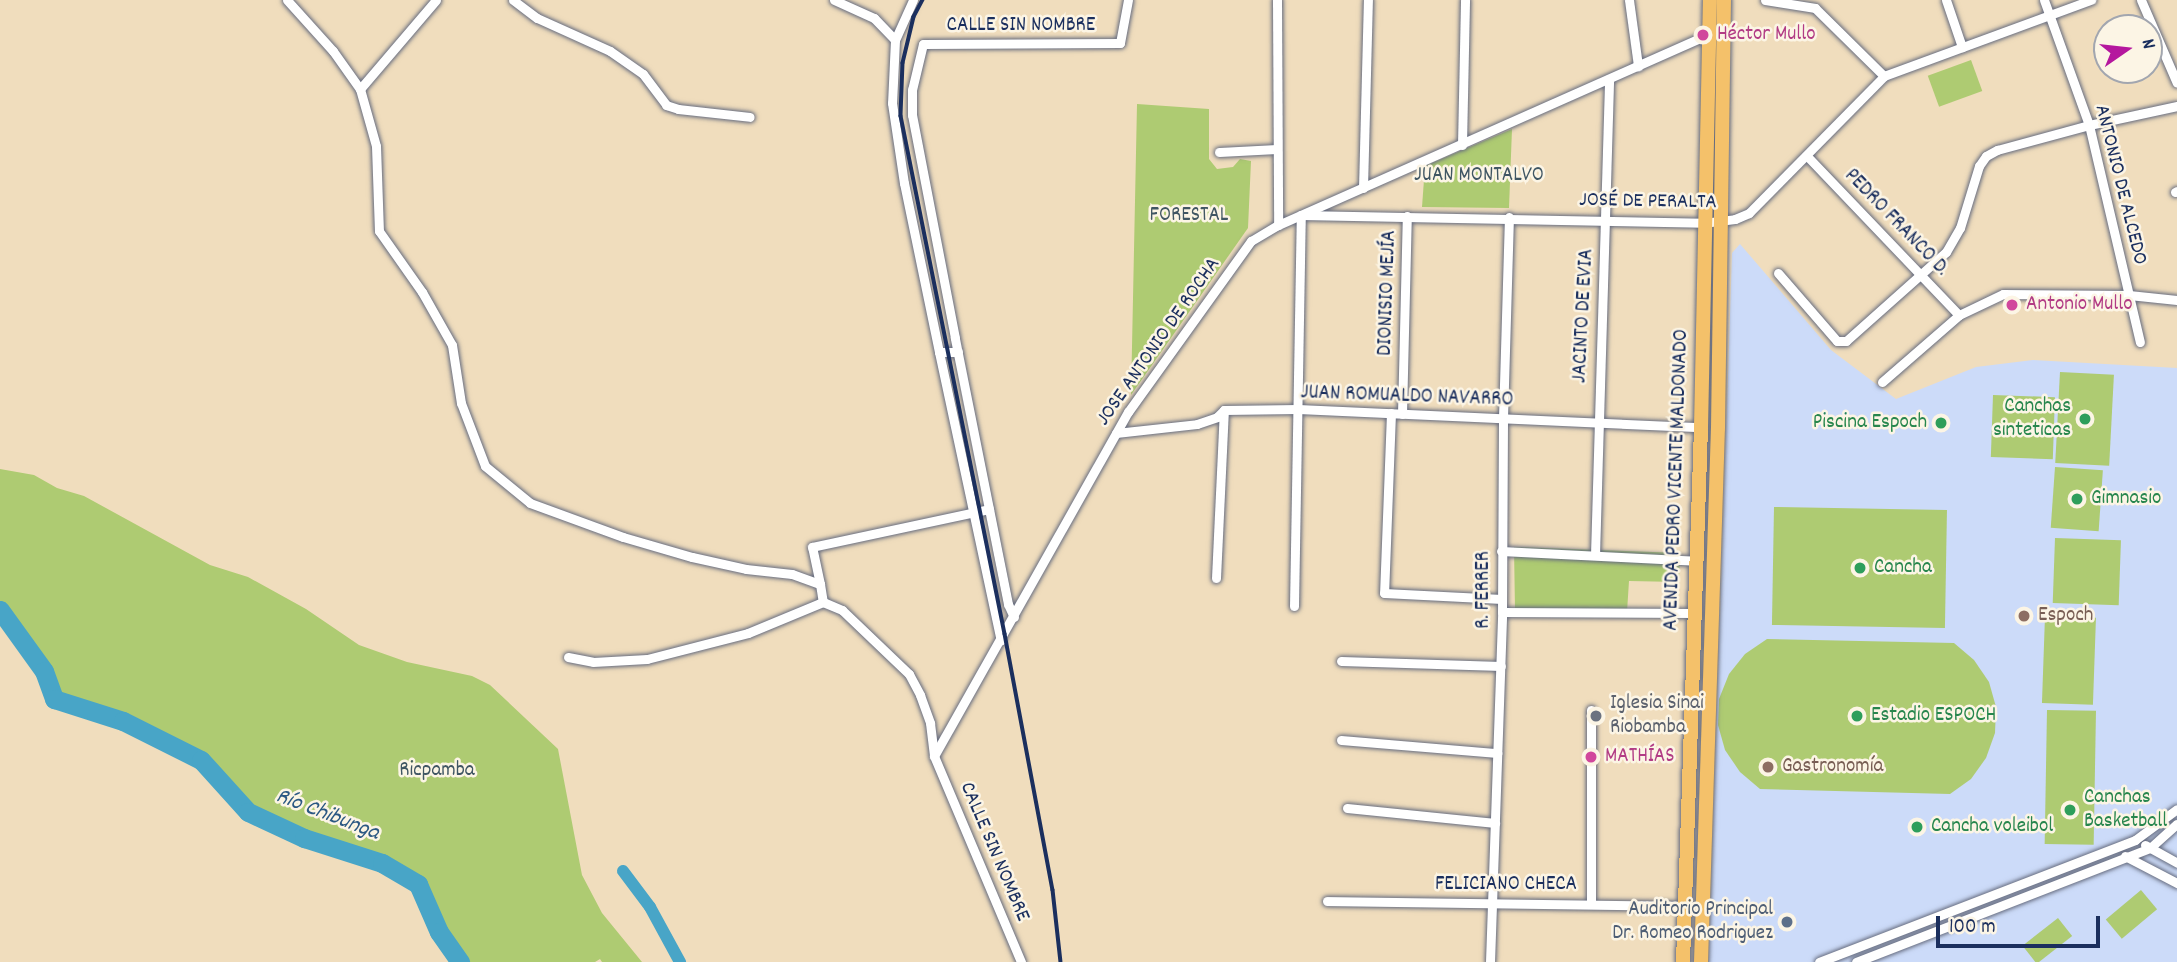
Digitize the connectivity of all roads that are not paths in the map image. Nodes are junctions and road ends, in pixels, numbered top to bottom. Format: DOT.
graph roads {
  1 [pos="287,0"];
  2 [pos="436,0"];
  3 [pos="513,0"];
  4 [pos="834,0"];
  5 [pos="913,0"];
  6 [pos="1128,0"];
  7 [pos="1277,0"];
  8 [pos="1368,0"];
  9 [pos="1465,0"];
  10 [pos="1629,0"];
  11 [pos="1710,0"];
  12 [pos="1724,0"];
  13 [pos="1765,0"];
  14 [pos="1946,0"];
  15 [pos="2043,0"];
  16 [pos="2091,0"];
  17 [pos="2141,0"];
  18 [pos="2049,15"];
  19 [pos="1709,34"];
  20 [pos="895,40"];
  21 [pos="1962,47"];
  22 [pos="1638,66"];
  23 [pos="1884,76"];
  24 [pos="1609,79"];
  25 [pos="2177,83"];
  26 [pos="360,89"];
  27 [pos="2177,106"];
  28 [pos="750,117"];
  29 [pos="2090,125"];
  30 [pos="1462,145"];
  31 [pos="1278,149"];
  32 [pos="1219,152"];
  33 [pos="1807,156"];
  34 [pos="1363,188"];
  35 [pos="1301,215"];
  36 [pos="1408,216"];
  37 [pos="1509,217"];
  38 [pos="1607,220"];
  39 [pos="1720,222"];
  40 [pos="1703,223"];
  41 [pos="1278,225"];
  42 [pos="1778,273"];
  43 [pos="1919,273"];
  44 [pos="2129,295"];
  45 [pos="2177,300"];
  46 [pos="1959,315"];
  47 [pos="2140,342"];
  48 [pos="939,352"];
  49 [pos="958,352"];
  50 [pos="1882,382"];
  51 [pos="1298,409"];
  52 [pos="1224,410"];
  53 [pos="1391,413"];
  54 [pos="1402,414"];
  55 [pos="1503,418"];
  56 [pos="1597,423"];
  57 [pos="1701,427"];
  58 [pos="1116,433"];
  59 [pos="989,509"];
  60 [pos="971,513"];
  61 [pos="1501,551"];
  62 [pos="1595,555"];
  63 [pos="1696,561"];
  64 [pos="1216,578"];
  65 [pos="820,584"];
  66 [pos="1502,598"];
  67 [pos="823,602"];
  68 [pos="1294,606"];
  69 [pos="1502,612"];
  70 [pos="1695,613"];
  71 [pos="1014,617"];
  72 [pos="1001,640"];
  73 [pos="568,657"];
  74 [pos="1341,661"];
  75 [pos="1501,666"];
  76 [pos="1591,710"];
  77 [pos="1341,740"];
  78 [pos="1497,753"];
  79 [pos="934,757"];
  80 [pos="1348,808"];
  81 [pos="2177,809"];
  82 [pos="1495,823"];
  83 [pos="2177,824"];
  84 [pos="2135,840"];
  85 [pos="2149,848"];
  86 [pos="2111,850"];
  87 [pos="2126,857"];
  88 [pos="2177,863"];
  89 [pos="2177,883"];
  90 [pos="1327,901"];
  91 [pos="1492,903"];
  92 [pos="1591,903"];
  93 [pos="1685,906"];
  94 [pos="1021,962"];
  95 [pos="1490,962"];
  96 [pos="1684,962"];
  97 [pos="1701,962"];
  98 [pos="1819,962"];
  99 [pos="1856,962"];
  1 -- 26 [label="street"];
  2 -- 26 [label="street"];
  3 -- 28 [label="street"];
  4 -- 20 [label="street"];
  5 -- 20 [label="street"];
  6 -- 49 [label="street, CALLE SIN NOMBRE"];
  7 -- 31 [label="street"];
  8 -- 34 [label="street"];
  9 -- 30 [label="street"];
  10 -- 22 [label="street"];
  11 -- 19 [label="main road, AVENIDA PEDRO VICENTE MALDONADO"];
  12 -- 39 [label="main road, AVENIDA PEDRO VICENTE MALDONADO"];
  13 -- 23 [label="street"];
  14 -- 21 [label="street"];
  15 -- 18 [label="street, ANTONIO DE ALCEDO"];
  16 -- 18 [label="street, JOSÉ DE PERALTA"];
  17 -- 25 [label="street"];
  18 -- 21 [label="street, JOSÉ DE PERALTA"];
  18 -- 29 [label="street, ANTONIO DE ALCEDO"];
  19 -- 22 [label="street, JOSE ANTONIO DE ROCHA"];
  19 -- 40 [label="main road, AVENIDA PEDRO VICENTE MALDONADO"];
  20 -- 48 [label="street"];
  21 -- 23 [label="street, JOSÉ DE PERALTA"];
  22 -- 24 [label="street, JOSE ANTONIO DE ROCHA"];
  23 -- 33 [label="street, JOSÉ DE PERALTA"];
  24 -- 30 [label="street, JOSE ANTONIO DE ROCHA"];
  24 -- 38 [label="street, JACINTO DE EVIA"];
  26 -- 65 [label="street"];
  27 -- 29 [label="street"];
  29 -- 43 [label="street"];
  29 -- 44 [label="street, ANTONIO DE ALCEDO"];
  30 -- 34 [label="street, JOSE ANTONIO DE ROCHA"];
  31 -- 32 [label="street"];
  31 -- 41 [label="street"];
  33 -- 39 [label="street, JOSÉ DE PERALTA"];
  33 -- 43 [label="street, PEDRO FRANCO D."];
  34 -- 35 [label="street, JOSE ANTONIO DE ROCHA"];
  35 -- 36 [label="street, JOSÉ DE PERALTA"];
  35 -- 41 [label="street, JOSE ANTONIO DE ROCHA"];
  35 -- 51 [label="street"];
  36 -- 37 [label="street, JOSÉ DE PERALTA"];
  36 -- 54 [label="street, DIONISIO MEJÍA"];
  37 -- 38 [label="street, JOSÉ DE PERALTA"];
  37 -- 55 [label="street, R. FERRER"];
  38 -- 40 [label="street, JOSÉ DE PERALTA"];
  38 -- 56 [label="street, JACINTO DE EVIA"];
  39 -- 40 [label="street, JOSÉ DE PERALTA"];
  39 -- 97 [label="main road, AVENIDA PEDRO VICENTE MALDONADO"];
  40 -- 57 [label="main road, AVENIDA PEDRO VICENTE MALDONADO"];
  41 -- 58 [label="street, JOSE ANTONIO DE ROCHA"];
  42 -- 43 [label="street"];
  43 -- 46 [label="street, PEDRO FRANCO D."];
  44 -- 45 [label="street"];
  44 -- 46 [label="street"];
  44 -- 47 [label="street, ANTONIO DE ALCEDO"];
  46 -- 50 [label="street"];
  48 -- 49 [label="street"];
  48 -- 60 [label="street"];
  49 -- 59 [label="street"];
  51 -- 52 [label="street, JUAN ROMUALDO NAVARRO"];
  51 -- 53 [label="street, JUAN ROMUALDO NAVARRO"];
  51 -- 68 [label="street"];
  52 -- 58 [label="street, JUAN ROMUALDO NAVARRO"];
  52 -- 64 [label="street"];
  53 -- 54 [label="street, JUAN ROMUALDO NAVARRO"];
  53 -- 66 [label="street"];
  54 -- 55 [label="street, JUAN ROMUALDO NAVARRO"];
  55 -- 56 [label="street, JUAN ROMUALDO NAVARRO"];
  55 -- 61 [label="street, R. FERRER"];
  56 -- 57 [label="street, JUAN ROMUALDO NAVARRO"];
  56 -- 62 [label="street, JACINTO DE EVIA"];
  57 -- 63 [label="main road, AVENIDA PEDRO VICENTE MALDONADO"];
  58 -- 71 [label="street, JOSE ANTONIO DE ROCHA"];
  59 -- 60 [label="street"];
  59 -- 71 [label="street"];
  60 -- 65 [label="street"];
  60 -- 72 [label="street"];
  61 -- 62 [label="street"];
  61 -- 66 [label="street, R. FERRER"];
  62 -- 63 [label="street"];
  63 -- 70 [label="main road, AVENIDA PEDRO VICENTE MALDONADO"];
  65 -- 67 [label="street"];
  66 -- 69 [label="street, R. FERRER"];
  67 -- 73 [label="street"];
  67 -- 79 [label="street, CALLE SIN NOMBRE"];
  69 -- 70 [label="street"];
  69 -- 75 [label="street, R. FERRER"];
  70 -- 93 [label="main road, AVENIDA PEDRO VICENTE MALDONADO"];
  71 -- 72 [label="street, JOSE ANTONIO DE ROCHA"];
  72 -- 79 [label="street, JOSE ANTONIO DE ROCHA"];
  74 -- 75 [label="street"];
  75 -- 78 [label="street, R. FERRER"];
  76 -- 92 [label="street"];
  77 -- 78 [label="street"];
  78 -- 82 [label="street, R. FERRER"];
  79 -- 94 [label="street, CALLE SIN NOMBRE"];
  80 -- 82 [label="street"];
  81 -- 84 [label="street"];
  82 -- 91 [label="street, R. FERRER"];
  83 -- 85 [label="street"];
  84 -- 85 [label="street"];
  84 -- 86 [label="street"];
  85 -- 87 [label="street"];
  85 -- 88 [label="street"];
  86 -- 87 [label="street"];
  86 -- 98 [label="street"];
  87 -- 89 [label="street"];
  87 -- 99 [label="street"];
  90 -- 91 [label="street, FELICIANO CHECA"];
  91 -- 92 [label="street, FELICIANO CHECA"];
  91 -- 95 [label="street, R. FERRER"];
  92 -- 93 [label="street, FELICIANO CHECA"];
  93 -- 96 [label="main road, AVENIDA PEDRO VICENTE MALDONADO"];
}
